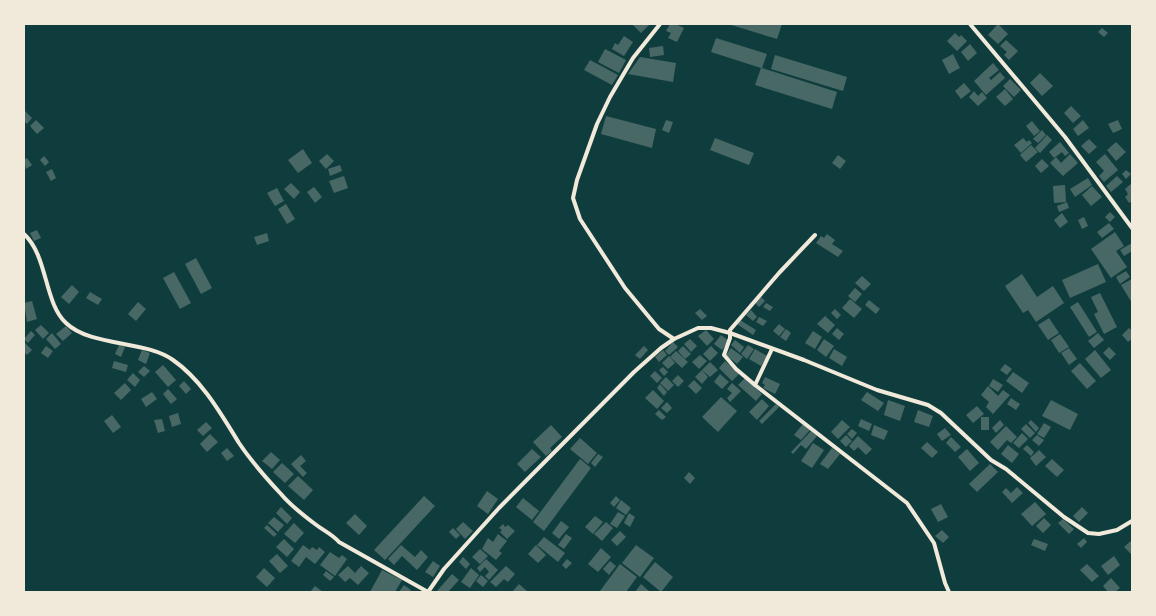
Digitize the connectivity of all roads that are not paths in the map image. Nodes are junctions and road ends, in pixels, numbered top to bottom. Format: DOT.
graph roads {
  1 [pos="660,24"];
  2 [pos="970,24"];
  3 [pos="1132,228"];
  4 [pos="24,234"];
  5 [pos="815,235"];
  6 [pos="730,333"];
  7 [pos="674,339"];
  8 [pos="772,349"];
  9 [pos="755,385"];
  10 [pos="1132,521"];
  11 [pos="428,592"];
  12 [pos="950,592"];
  1 -- 7 [label="street"];
  2 -- 3 [label="street"];
  4 -- 11 [label="street"];
  5 -- 6 [label="street"];
  6 -- 7 [label="street"];
  6 -- 8 [label="street"];
  6 -- 9 [label="street"];
  7 -- 11 [label="street"];
  8 -- 9 [label="street"];
  8 -- 10 [label="street"];
  9 -- 12 [label="street"];
}
